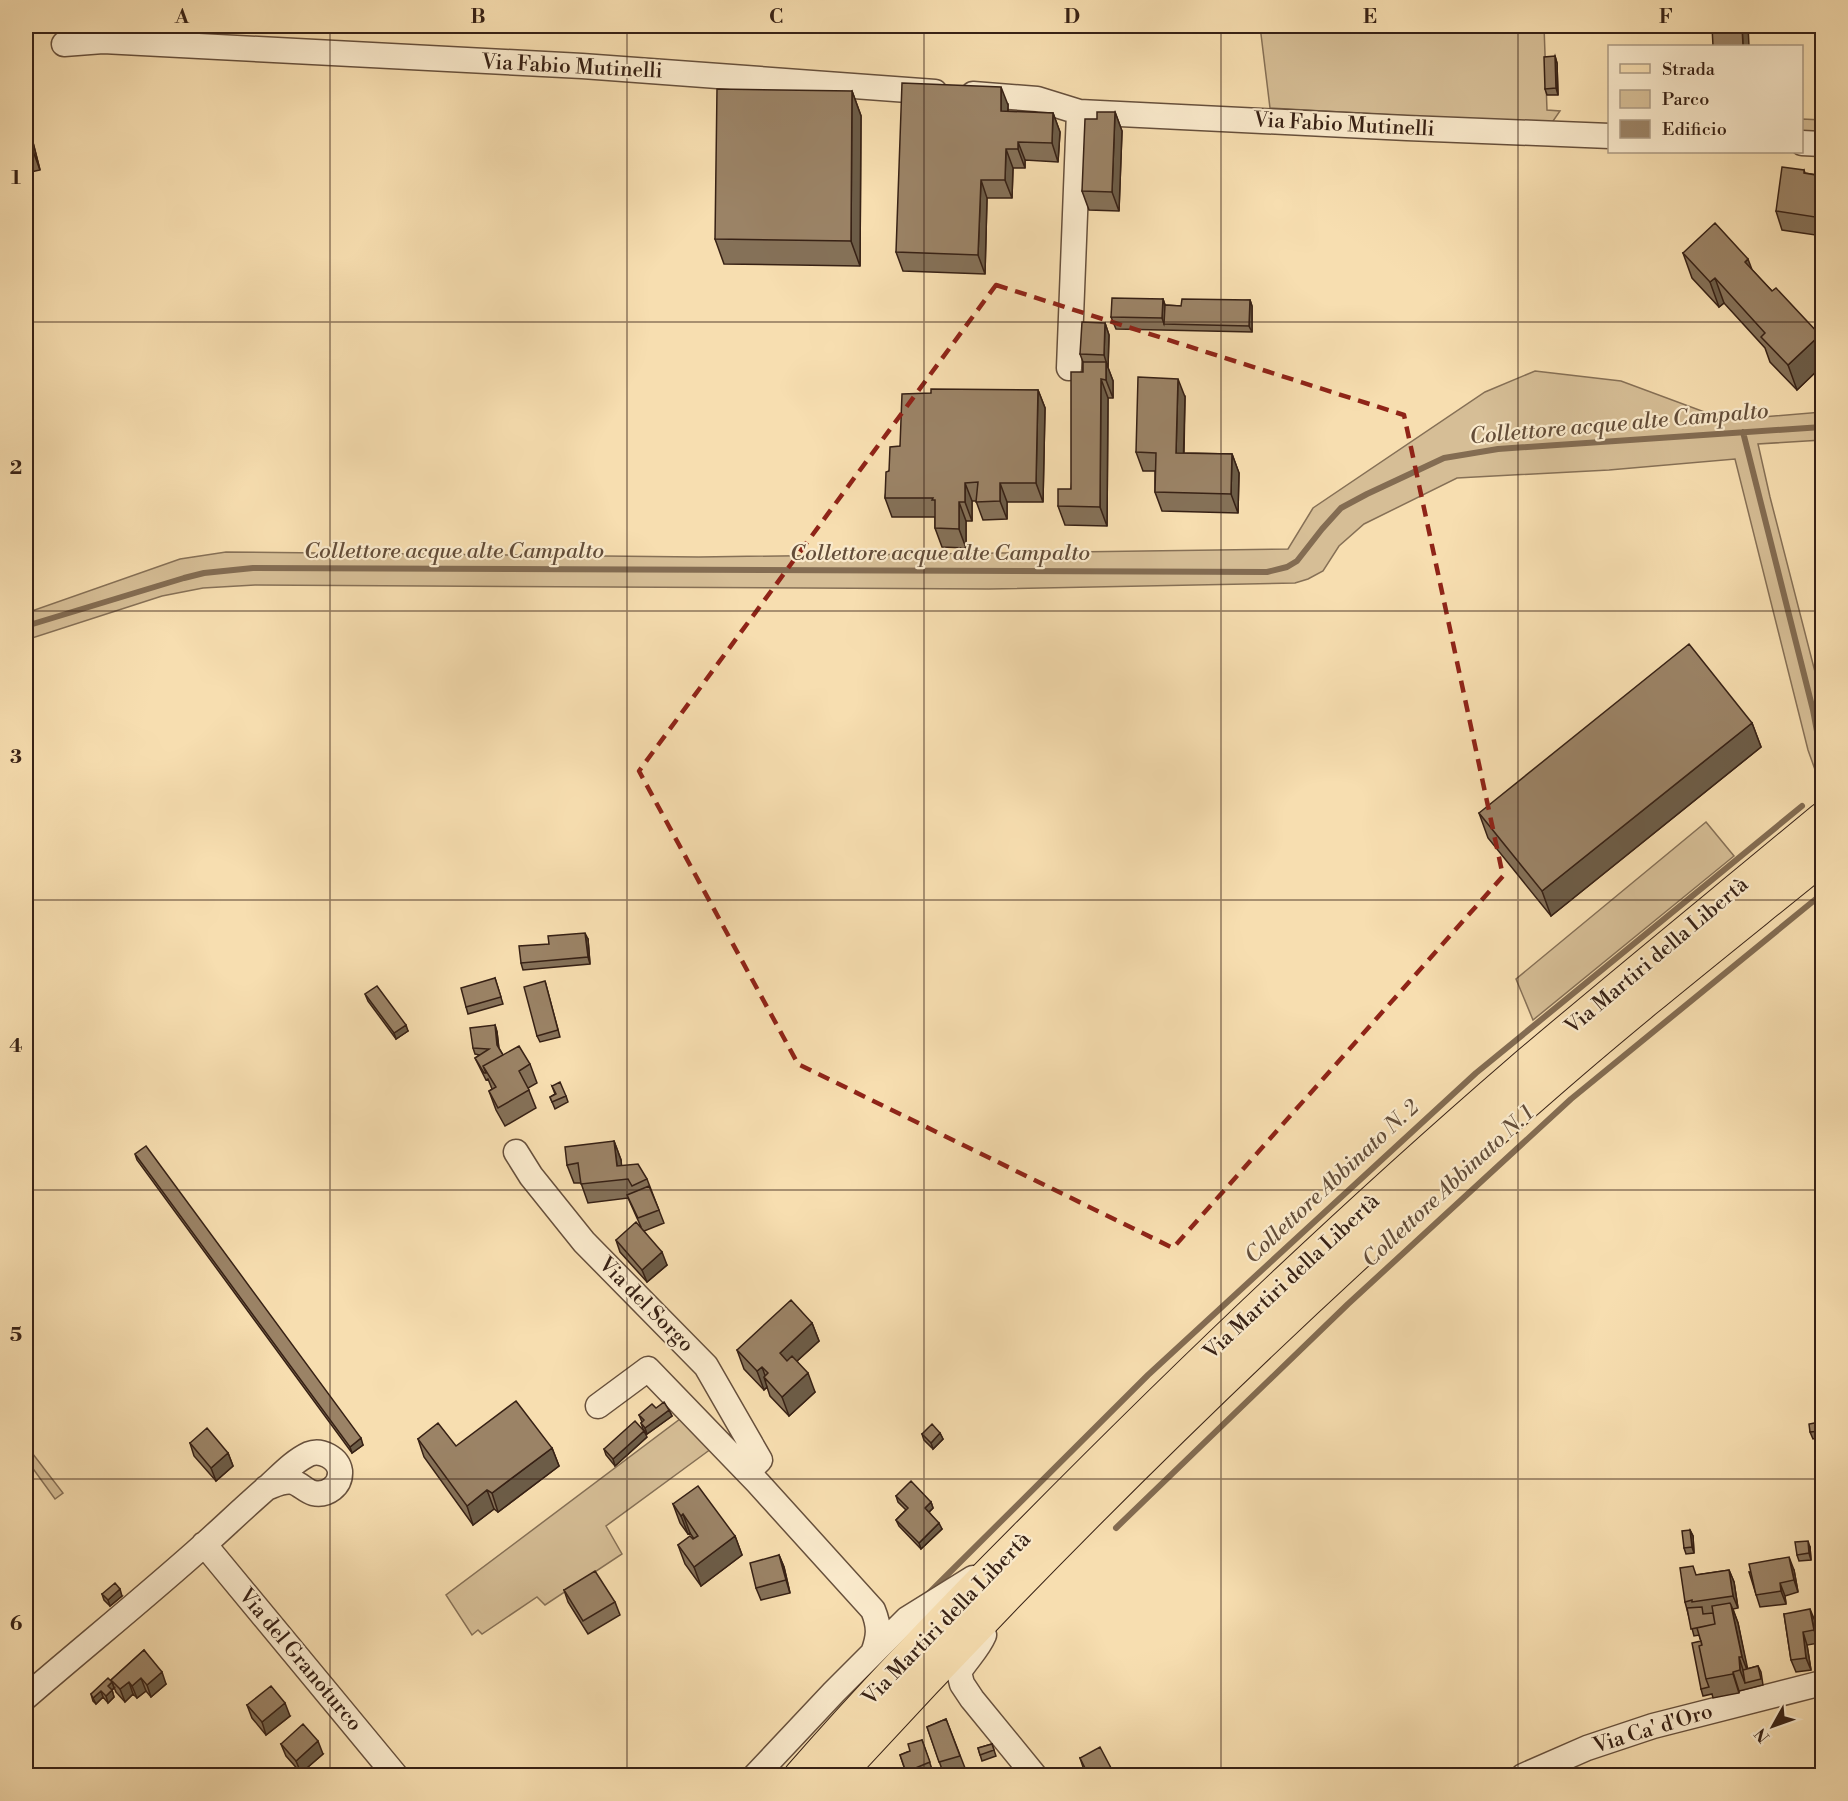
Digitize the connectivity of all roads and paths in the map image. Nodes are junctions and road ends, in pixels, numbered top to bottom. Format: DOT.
graph roads {
  1 [pos="64,44"];
  2 [pos="1078,112"];
  3 [pos="1608,136"];
  4 [pos="1803,143"];
  5 [pos="1822,144"];
  6 [pos="1069,368"];
  7 [pos="1822,819"];
  8 [pos="1822,858"];
  9 [pos="516,1152"];
  10 [pos="598,1406"];
  11 [pos="751,1468"];
  12 [pos="266,1488"];
  13 [pos="204,1544"];
  14 [pos="999,1602"];
  15 [pos="919,1626"];
  16 [pos="873,1653"];
  17 [pos="1822,1683"];
  18 [pos="26,1697"];
  19 [pos="886,1722"];
  20 [pos="396,1776"];
  21 [pos="755,1776"];
  22 [pos="775,1776"];
  23 [pos="800,1776"];
  24 [pos="837,1776"];
  25 [pos="850,1776"];
  26 [pos="1035,1776"];
  27 [pos="1523,1776"];
  1 -- 2 [label="street, Via Fabio Mutinelli"];
  2 -- 3 [label="street, Via Fabio Mutinelli"];
  2 -- 6 [label="street"];
  4 -- 5 [label="street"];
  7 -- 15 [label="main road, Via Martiri della Libertà"];
  8 -- 14 [label="main road, Via Martiri della Libertà"];
  9 -- 11 [label="street, Via del Sorgo"];
  10 -- 11 [label="street, Via del Sorgo"];
  11 -- 15 [label="street, Via del Sorgo"];
  11 -- 16 [label="street, Via del Sorgo"];
  12 -- 13 [label="street"];
  13 -- 18 [label="street"];
  13 -- 20 [label="street, Via del Granoturco"];
  14 -- 19 [label="main road, Via Martiri della Libertà"];
  14 -- 26 [label="street"];
  15 -- 16 [label="street"];
  15 -- 22 [label="main road"];
  15 -- 23 [label="main road, Via Martiri della Libertà"];
  16 -- 21 [label="street"];
  17 -- 27 [label="street, Via Ca' d'Oro"];
  19 -- 24 [label="main road, Via Martiri della Libertà"];
  19 -- 25 [label="main road"];
}
